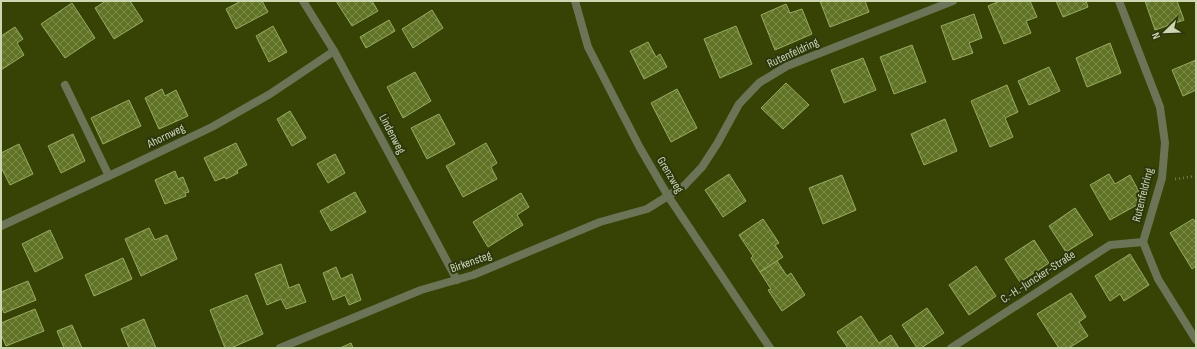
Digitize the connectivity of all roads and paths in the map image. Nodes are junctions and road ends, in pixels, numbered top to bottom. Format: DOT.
graph roads {
  1 [pos="303,1"];
  2 [pos="575,1"];
  3 [pos="953,1"];
  4 [pos="1120,1"];
  5 [pos="334,51"];
  6 [pos="65,85"];
  7 [pos="109,176"];
  8 [pos="1196,176"];
  9 [pos="1162,178"];
  10 [pos="668,196"];
  11 [pos="1,226"];
  12 [pos="1143,242"];
  13 [pos="457,280"];
  14 [pos="1196,340"];
  15 [pos="280,348"];
  16 [pos="770,348"];
  17 [pos="951,348"];
  1 -- 5 [label="street, Lindenweg"];
  2 -- 10 [label="street, Grenzweg"];
  3 -- 10 [label="street, Rutenfeldring"];
  4 -- 9 [label="street, Rutenfeldring"];
  5 -- 7 [label="street, Ahornweg"];
  5 -- 13 [label="street, Lindenweg"];
  6 -- 7 [label="street"];
  7 -- 11 [label="street, Ahornweg"];
  8 -- 9 [label="path"];
  9 -- 12 [label="street, Rutenfeldring"];
  10 -- 13 [label="street, Birkensteg"];
  10 -- 16 [label="street, Grenzweg"];
  12 -- 14 [label="street"];
  12 -- 17 [label="street, C.-H.-Juncker-Straße"];
  13 -- 15 [label="street, Birkensteg"];
}
